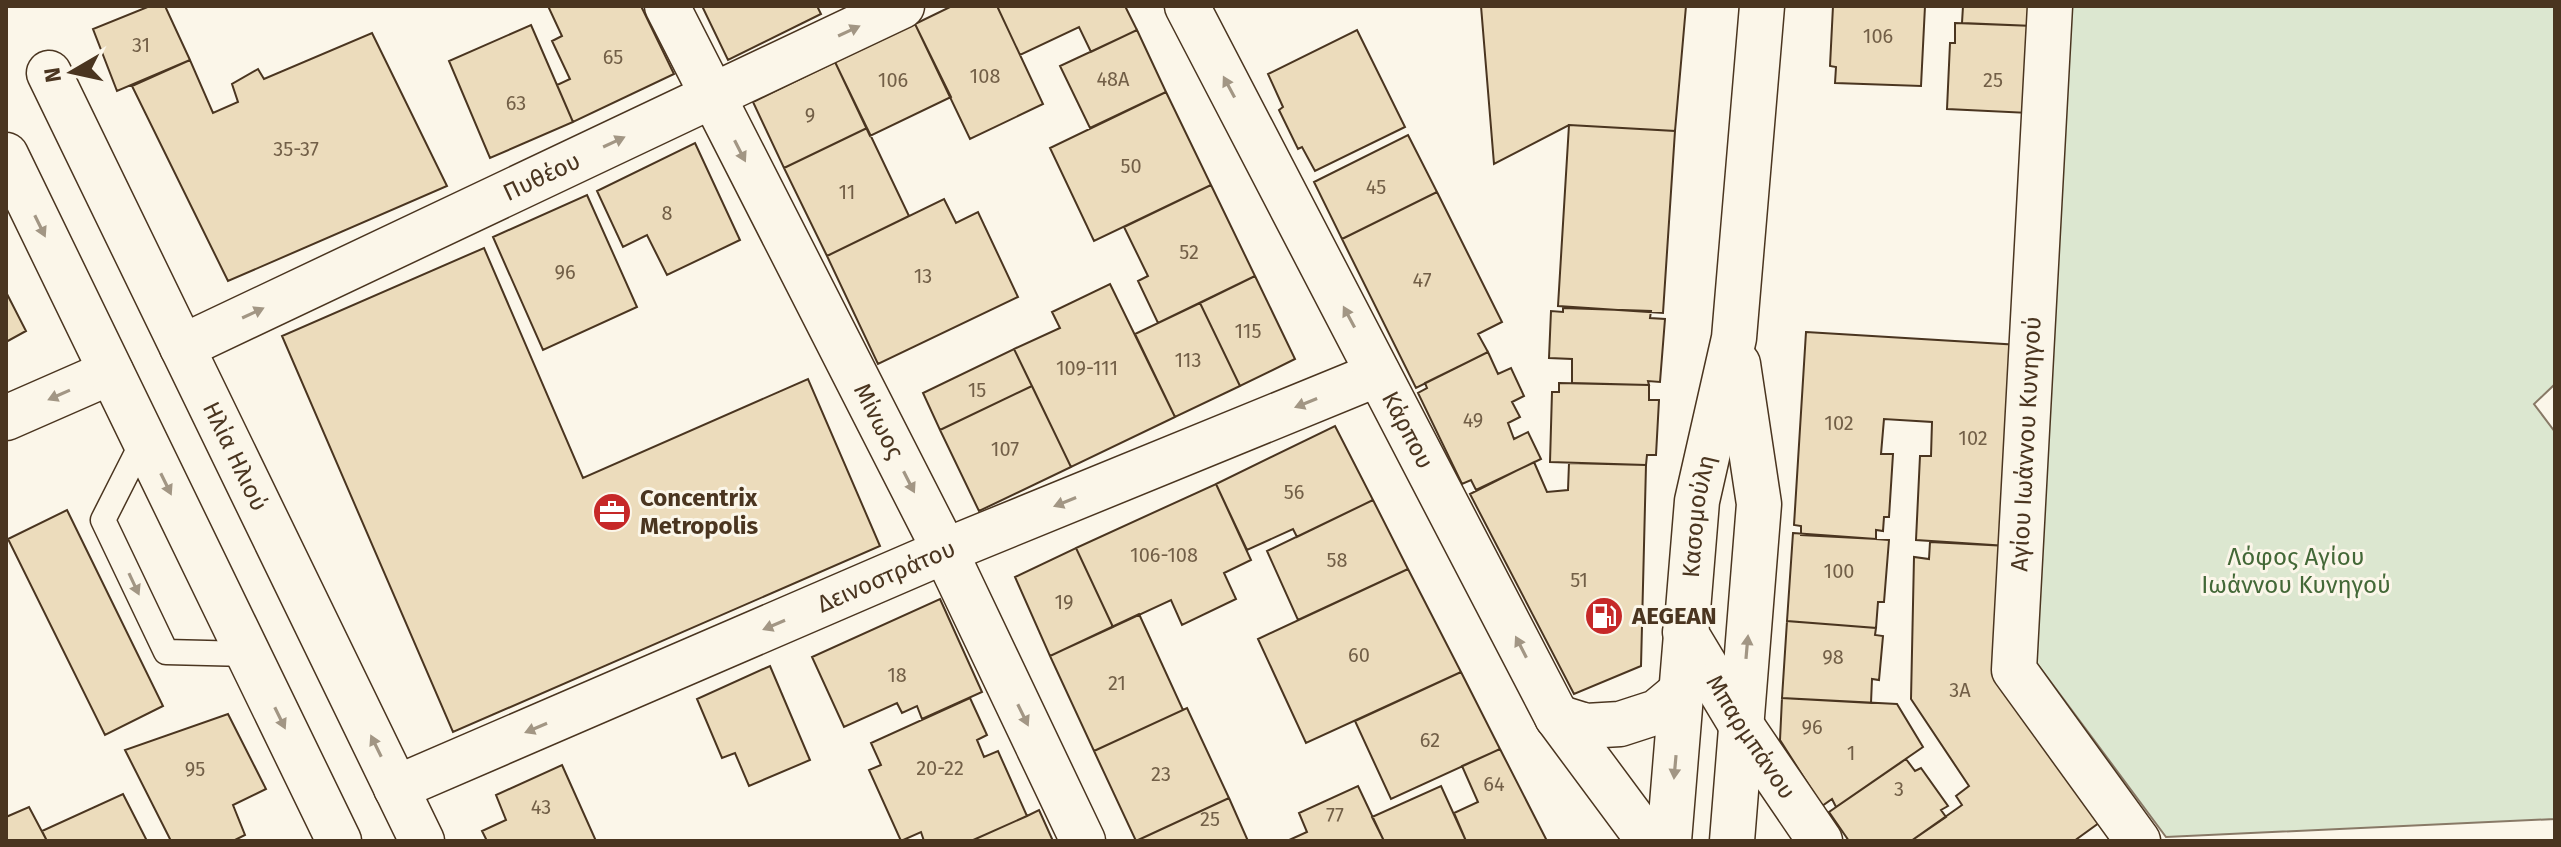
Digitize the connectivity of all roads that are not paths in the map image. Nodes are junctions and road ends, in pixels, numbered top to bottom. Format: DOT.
graph roads {
  1 [pos="667,6"];
  2 [pos="902,6"];
  3 [pos="1187,6"];
  4 [pos="1762,6"];
  5 [pos="2050,6"];
  6 [pos="49,73"];
  7 [pos="712,96"];
  8 [pos="6,155"];
  9 [pos="1734,338"];
  10 [pos="182,347"];
  11 [pos="111,372"];
  12 [pos="1378,374"];
  13 [pos="6,418"];
  14 [pos="144,439"];
  15 [pos="945,551"];
  16 [pos="1685,632"];
  17 [pos="248,654"];
  18 [pos="1681,692"];
  19 [pos="1557,717"];
  20 [pos="1741,725"];
  21 [pos="396,788"];
  22 [pos="1648,838"];
  23 [pos="332,839"];
  24 [pos="422,841"];
  25 [pos="1083,841"];
  26 [pos="1732,841"];
  27 [pos="1820,841"];
  28 [pos="2138,841"];
  1 -- 7 [label="street, Μίνωος"];
  7 -- 2 [label="street, Πυθέου, one-way"];
  12 -- 3 [label="street, Κάρπου, one-way"];
  4 -- 9 [label="street, Κασομούλη"];
  5 -- 28 [label="street, Αγίου Ιωάννου Κυνηγού"];
  6 -- 10 [label="street, Ηλία Ηλιού"];
  10 -- 7 [label="street, Πυθέου, one-way"];
  7 -- 15 [label="street, Μίνωος, one-way"];
  8 -- 11 [label="street, one-way"];
  9 -- 16 [label="street, Κασομούλη"];
  20 -- 9 [label="street, Κασομούλη, one-way"];
  21 -- 10 [label="street, Ηλία Ηλιού, one-way"];
  11 -- 13 [label="street, one-way"];
  11 -- 14 [label="street"];
  12 -- 15 [label="street, Δεινοστράτου, one-way"];
  19 -- 12 [label="street, Κάρπου, one-way"];
  14 -- 17 [label="street, one-way"];
  14 -- 17 [label="lane, one-way"];
  15 -- 21 [label="street, Δεινοστράτου, one-way"];
  15 -- 25 [label="street, Μίνωος, one-way"];
  16 -- 18 [label="street, Κασομούλη"];
  16 -- 20 [label="street, Μπαρμπάνου"];
  17 -- 23 [label="street, one-way"];
  18 -- 19 [label="street"];
  18 -- 22 [label="street, Κασομούλη, one-way"];
  19 -- 22 [label="street, Κάρπου"];
  20 -- 26 [label="street, Κασομούλη"];
  20 -- 27 [label="street, Μπαρμπάνου"];
  21 -- 24 [label="street, Ηλία Ηλιού"];
}
